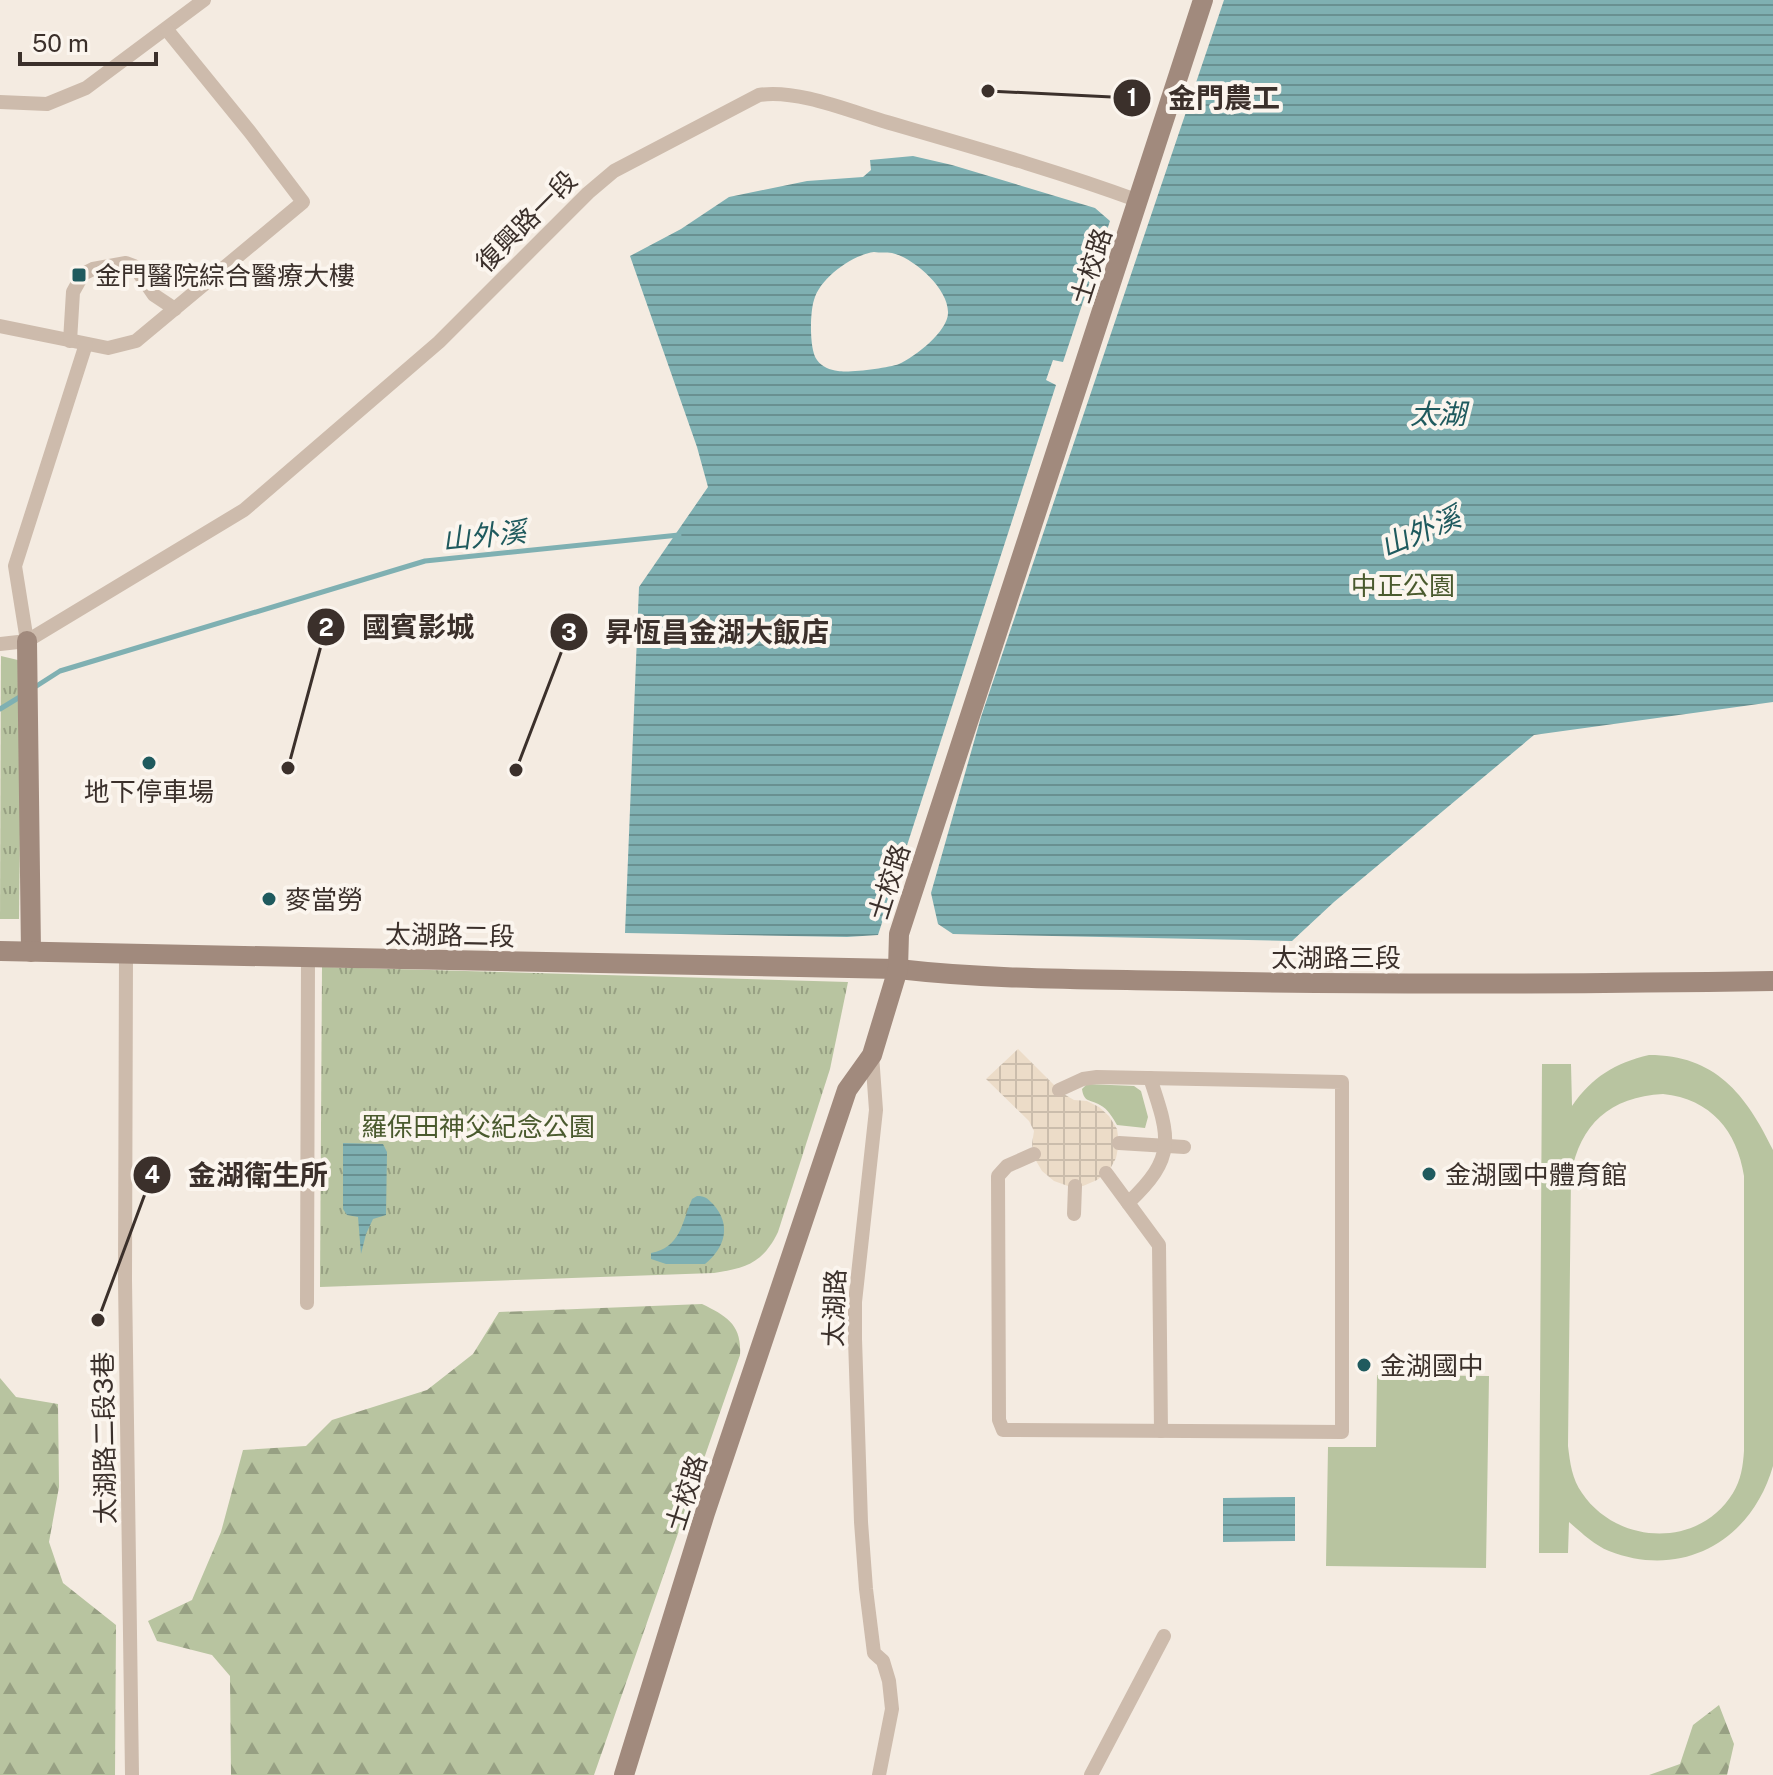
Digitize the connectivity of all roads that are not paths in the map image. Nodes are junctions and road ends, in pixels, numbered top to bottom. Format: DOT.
graph roads {
  1 [pos="204,0"];
  2 [pos="1203,0"];
  3 [pos="167,30"];
  4 [pos="0,102"];
  5 [pos="1139,201"];
  6 [pos="175,309"];
  7 [pos="0,326"];
  8 [pos="78,343"];
  9 [pos="27,641"];
  10 [pos="0,644"];
  11 [pos="0,951"];
  12 [pos="31,952"];
  13 [pos="126,955"];
  14 [pos="308,959"];
  15 [pos="898,969"];
  16 [pos="1773,981"];
  17 [pos="872,1055"];
  18 [pos="1150,1078"];
  19 [pos="1059,1090"];
  20 [pos="1119,1143"];
  21 [pos="1165,1146"];
  22 [pos="1184,1147"];
  23 [pos="1034,1154"];
  24 [pos="1106,1173"];
  25 [pos="1075,1186"];
  26 [pos="1128,1203"];
  27 [pos="1074,1214"];
  28 [pos="307,1303"];
  29 [pos="1161,1431"];
  30 [pos="1164,1636"];
  31 [pos="132,1775"];
  32 [pos="624,1775"];
  33 [pos="879,1775"];
  34 [pos="1091,1775"];
  1 -- 3 [label="street"];
  2 -- 5 [label="street, 士校路"];
  3 -- 4 [label="street"];
  3 -- 6 [label="street"];
  5 -- 9 [label="street, 復興路一段"];
  5 -- 15 [label="street, 士校路"];
  6 -- 8 [label="street"];
  6 -- 8 [label="street"];
  7 -- 8 [label="street"];
  8 -- 9 [label="street"];
  9 -- 10 [label="street"];
  9 -- 12 [label="street"];
  11 -- 12 [label="street, 太湖路二段"];
  12 -- 13 [label="street, 太湖路二段"];
  13 -- 14 [label="street, 太湖路二段"];
  13 -- 31 [label="street, 太湖路二段3巷"];
  14 -- 15 [label="street, 太湖路二段"];
  14 -- 28 [label="street"];
  15 -- 16 [label="street, 太湖路三段"];
  15 -- 17 [label="street, 士校路"];
  17 -- 32 [label="street, 士校路"];
  17 -- 33 [label="street, 太湖路"];
  18 -- 19 [label="street"];
  18 -- 21 [label="street"];
  18 -- 29 [label="street"];
  20 -- 21 [label="street"];
  21 -- 22 [label="street"];
  21 -- 26 [label="street"];
  23 -- 29 [label="street"];
  24 -- 26 [label="street"];
  25 -- 27 [label="street"];
  26 -- 29 [label="street"];
  30 -- 34 [label="street"];
}
